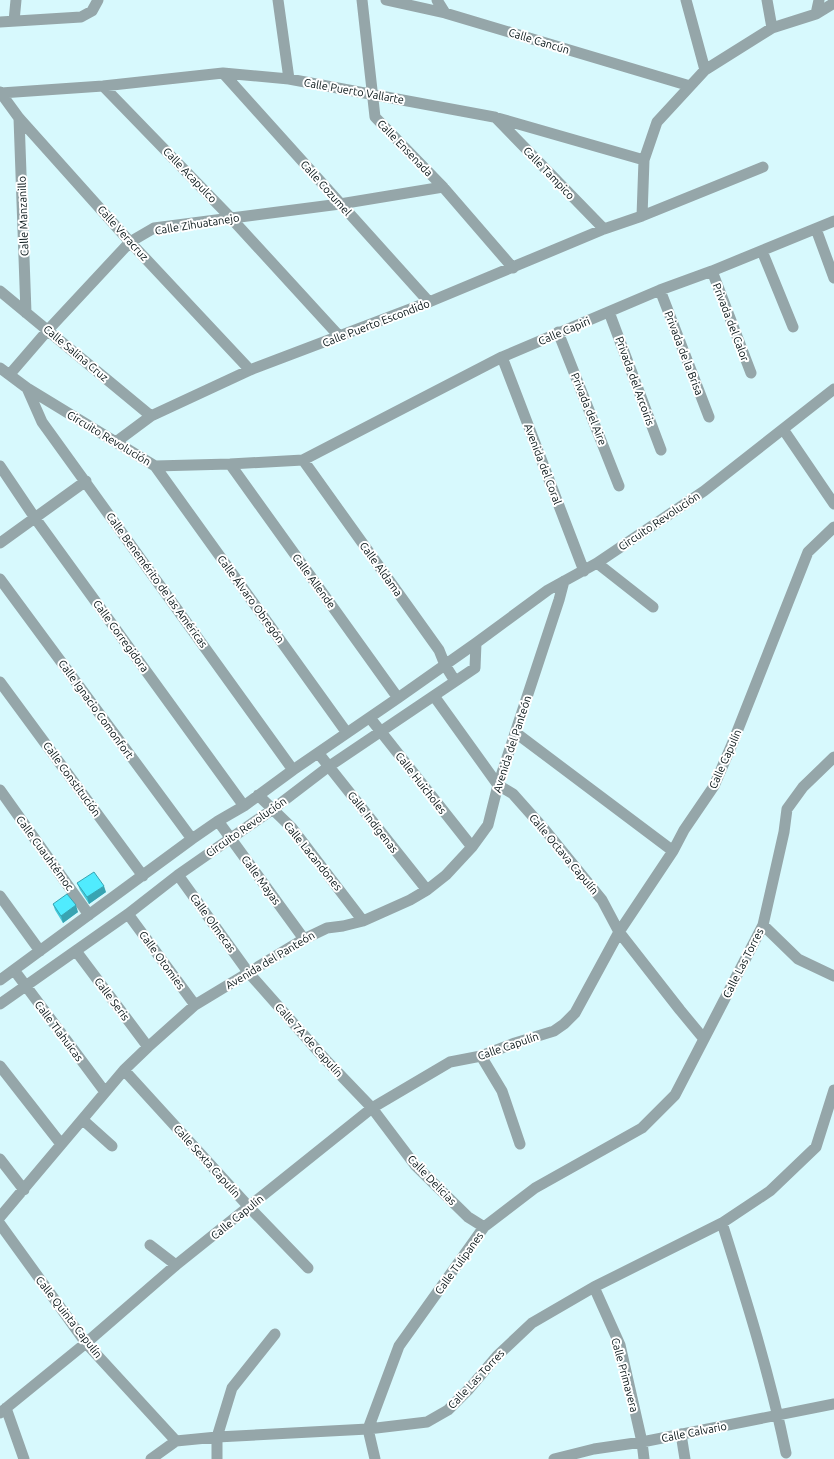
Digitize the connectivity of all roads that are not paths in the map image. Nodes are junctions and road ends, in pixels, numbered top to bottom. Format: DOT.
graph roads {
  1 [pos="16,0"];
  2 [pos="98,0"];
  3 [pos="278,0"];
  4 [pos="362,0"];
  5 [pos="386,0"];
  6 [pos="437,0"];
  7 [pos="686,0"];
  8 [pos="767,0"];
  9 [pos="819,0"];
  10 [pos="834,3"];
  11 [pos="445,13"];
  12 [pos="816,14"];
  13 [pos="14,21"];
  14 [pos="0,22"];
  15 [pos="772,28"];
  16 [pos="705,70"];
  17 [pos="223,73"];
  18 [pos="289,79"];
  19 [pos="103,86"];
  20 [pos="690,86"];
  21 [pos="1,92"];
  22 [pos="371,94"];
  23 [pos="494,117"];
  24 [pos="19,118"];
  25 [pos="644,160"];
  26 [pos="763,167"];
  27 [pos="443,187"];
  28 [pos="340,204"];
  29 [pos="642,216"];
  30 [pos="231,218"];
  31 [pos="834,221"];
  32 [pos="604,229"];
  33 [pos="816,229"];
  34 [pos="130,242"];
  35 [pos="762,251"];
  36 [pos="513,268"];
  37 [pos="712,271"];
  38 [pos="834,278"];
  39 [pos="0,290"];
  40 [pos="660,290"];
  41 [pos="429,302"];
  42 [pos="609,312"];
  43 [pos="26,313"];
  44 [pos="793,327"];
  45 [pos="48,330"];
  46 [pos="558,332"];
  47 [pos="340,337"];
  48 [pos="502,357"];
  49 [pos="0,368"];
  50 [pos="250,370"];
  51 [pos="751,373"];
  52 [pos="10,374"];
  53 [pos="27,388"];
  54 [pos="834,389"];
  55 [pos="151,416"];
  56 [pos="709,417"];
  57 [pos="783,429"];
  58 [pos="116,442"];
  59 [pos="661,450"];
  60 [pos="302,460"];
  61 [pos="230,464"];
  62 [pos="0,466"];
  63 [pos="155,466"];
  64 [pos="86,482"];
  65 [pos="619,486"];
  66 [pos="834,504"];
  67 [pos="35,518"];
  68 [pos="834,527"];
  69 [pos="0,542"];
  70 [pos="596,562"];
  71 [pos="584,571"];
  72 [pos="0,579"];
  73 [pos="564,581"];
  74 [pos="653,607"];
  75 [pos="476,643"];
  76 [pos="445,665"];
  77 [pos="455,681"];
  78 [pos="0,682"];
  79 [pos="434,696"];
  80 [pos="398,698"];
  81 [pos="370,718"];
  82 [pos="380,732"];
  83 [pos="347,733"];
  84 [pos="516,733"];
  85 [pos="319,754"];
  86 [pos="834,757"];
  87 [pos="328,766"];
  88 [pos="293,770"];
  89 [pos="498,785"];
  90 [pos="0,790"];
  91 [pos="258,796"];
  92 [pos="244,806"];
  93 [pos="273,809"];
  94 [pos="218,821"];
  95 [pos="230,838"];
  96 [pos="192,839"];
  97 [pos="472,847"];
  98 [pos="673,851"];
  99 [pos="178,875"];
  100 [pos="143,876"];
  101 [pos="427,890"];
  102 [pos="0,896"];
  103 [pos="128,914"];
  104 [pos="89,915"];
  105 [pos="363,921"];
  106 [pos="763,925"];
  107 [pos="619,932"];
  108 [pos="304,938"];
  109 [pos="40,951"];
  110 [pos="76,951"];
  111 [pos="14,970"];
  112 [pos="248,972"];
  113 [pos="834,976"];
  114 [pos="0,980"];
  115 [pos="25,986"];
  116 [pos="0,1004"];
  117 [pos="195,1005"];
  118 [pos="704,1038"];
  119 [pos="148,1047"];
  120 [pos="481,1056"];
  121 [pos="0,1066"];
  122 [pos="124,1070"];
  123 [pos="834,1090"];
  124 [pos="105,1092"];
  125 [pos="372,1108"];
  126 [pos="82,1120"];
  127 [pos="61,1144"];
  128 [pos="520,1144"];
  129 [pos="112,1146"];
  130 [pos="0,1159"];
  131 [pos="24,1190"];
  132 [pos="249,1207"];
  133 [pos="0,1216"];
  134 [pos="722,1223"];
  135 [pos="0,1224"];
  136 [pos="484,1227"];
  137 [pos="150,1245"];
  138 [pos="176,1265"];
  139 [pos="308,1268"];
  140 [pos="594,1287"];
  141 [pos="275,1334"];
  142 [pos="86,1342"];
  143 [pos="834,1404"];
  144 [pos="3,1411"];
  145 [pos="778,1415"];
  146 [pos="368,1429"];
  147 [pos="681,1434"];
  148 [pos="217,1437"];
  149 [pos="176,1441"];
  150 [pos="642,1442"];
  151 [pos="786,1453"];
  152 [pos="24,1459"];
  153 [pos="151,1459"];
  154 [pos="217,1459"];
  155 [pos="375,1459"];
  156 [pos="554,1459"];
  157 [pos="644,1459"];
  158 [pos="685,1459"];
  1 -- 13 [label="street"];
  2 -- 13 [label="street"];
  3 -- 18 [label="street"];
  4 -- 22 [label="street, Calle Ensenada"];
  5 -- 11 [label="street, Calle Cancún"];
  6 -- 11 [label="street"];
  7 -- 16 [label="street"];
  8 -- 15 [label="street"];
  9 -- 12 [label="street"];
  10 -- 12 [label="street"];
  11 -- 20 [label="street, Calle Cancún"];
  12 -- 15 [label="street"];
  13 -- 14 [label="street"];
  15 -- 16 [label="street"];
  16 -- 20 [label="street"];
  17 -- 18 [label="street, Calle Puerto Vallarte"];
  17 -- 19 [label="street, Calle Puerto Vallarte"];
  17 -- 28 [label="street, Calle Cozumel"];
  18 -- 22 [label="street, Calle Puerto Vallarte"];
  19 -- 21 [label="street, Calle Puerto Vallarte"];
  19 -- 30 [label="street, Calle Acapulco"];
  20 -- 25 [label="street"];
  21 -- 24 [label="street, Calle Veracruz"];
  22 -- 23 [label="street, Calle Puerto Vallarte"];
  22 -- 27 [label="street, Calle Ensenada"];
  23 -- 25 [label="street, Calle Puerto Vallarte"];
  23 -- 32 [label="street, Calle Tampico"];
  24 -- 34 [label="street, Calle Veracruz"];
  24 -- 43 [label="street, Calle Manzanillo"];
  25 -- 29 [label="street"];
  26 -- 29 [label="street, Calle Puerto Escondido"];
  27 -- 28 [label="street, Calle Zihuatanejo"];
  27 -- 36 [label="street, Calle Ensenada"];
  28 -- 30 [label="street, Calle Zihuatanejo"];
  28 -- 41 [label="street, Calle Cozumel"];
  29 -- 32 [label="street, Calle Puerto Escondido"];
  30 -- 34 [label="street, Calle Zihuatanejo"];
  30 -- 47 [label="street, Calle Acapulco"];
  31 -- 33 [label="street, Calle Capiri"];
  32 -- 36 [label="street, Calle Puerto Escondido"];
  33 -- 35 [label="street, Calle Capiri"];
  33 -- 38 [label="street"];
  34 -- 45 [label="street, Calle Zihuatanejo"];
  34 -- 50 [label="street, Calle Veracruz"];
  35 -- 37 [label="street, Calle Capiri"];
  35 -- 44 [label="street"];
  36 -- 41 [label="street, Calle Puerto Escondido"];
  37 -- 40 [label="street, Calle Capiri"];
  37 -- 51 [label="street, Privada del Calor"];
  39 -- 43 [label="street, Calle Salina Cruz"];
  40 -- 42 [label="street, Calle Capiri"];
  40 -- 56 [label="street, Privada de la Brisa"];
  41 -- 47 [label="street, Calle Puerto Escondido"];
  42 -- 46 [label="street, Calle Capiri"];
  42 -- 59 [label="street, Privada del Arcoiris"];
  43 -- 45 [label="street, Calle Salina Cruz"];
  45 -- 52 [label="street, Calle Zihuatanejo"];
  45 -- 55 [label="street, Calle Salina Cruz"];
  46 -- 48 [label="street, Calle Capiri"];
  46 -- 65 [label="street, Privada del Aire"];
  47 -- 50 [label="street, Calle Puerto Escondido"];
  48 -- 60 [label="street, Calle Capiri"];
  48 -- 71 [label="street, Avenida del Coral"];
  49 -- 52 [label="street, Circuito Revolución"];
  50 -- 55 [label="street, Calle Puerto Escondido"];
  52 -- 53 [label="street, Circuito Revolución"];
  53 -- 58 [label="street, Circuito Revolución"];
  53 -- 64 [label="street, Calle Benemérito de las Américas"];
  54 -- 57 [label="street, Circuito Revolución"];
  55 -- 58 [label="street, Calle Puerto Escondido"];
  57 -- 66 [label="street"];
  57 -- 70 [label="street, Circuito Revolución"];
  58 -- 63 [label="street, Circuito Revolución"];
  60 -- 61 [label="street, Circuito Revolución"];
  60 -- 76 [label="street, Calle Aldama"];
  61 -- 63 [label="street, Circuito Revolución"];
  61 -- 80 [label="street, Calle Allende"];
  62 -- 67 [label="street, Calle Corregidora"];
  63 -- 83 [label="street, Calle Álvaro Obregón"];
  64 -- 67 [label="street"];
  64 -- 88 [label="street, Calle Benemérito de las Américas"];
  67 -- 69 [label="street"];
  67 -- 92 [label="street, Calle Corregidora"];
  68 -- 98 [label="street, Calle Capulín"];
  70 -- 71 [label="street, Circuito Revolución"];
  70 -- 74 [label="street"];
  71 -- 73 [label="street, Circuito Revolución"];
  72 -- 96 [label="street, Calle Ignacio Comonfort"];
  73 -- 75 [label="street, Circuito Revolución"];
  73 -- 84 [label="street, Avenida del Panteón"];
  75 -- 76 [label="street, Circuito Revolución"];
  75 -- 77 [label="street, Circuito Revolución"];
  76 -- 77 [label="street, Calle Aldama"];
  76 -- 80 [label="street, Circuito Revolución"];
  77 -- 79 [label="street, Circuito Revolución"];
  78 -- 100 [label="street, Calle Constitución"];
  79 -- 82 [label="street, Circuito Revolución"];
  79 -- 89 [label="street"];
  80 -- 81 [label="street, Circuito Revolución"];
  81 -- 82 [label="street, Calle Huicholes"];
  81 -- 83 [label="street, Circuito Revolución"];
  82 -- 87 [label="street, Circuito Revolución"];
  82 -- 97 [label="street, Calle Huicholes"];
  83 -- 85 [label="street, Circuito Revolución"];
  84 -- 89 [label="street, Avenida del Panteón"];
  84 -- 98 [label="street"];
  85 -- 87 [label="street, Calle Indígenas"];
  85 -- 88 [label="street, Circuito Revolución"];
  86 -- 106 [label="street"];
  87 -- 93 [label="street, Circuito Revolución"];
  87 -- 101 [label="street, Calle Indígenas"];
  88 -- 91 [label="street, Circuito Revolución"];
  89 -- 97 [label="street, Avenida del Panteón"];
  89 -- 107 [label="street, Calle Octava Capulín"];
  90 -- 104 [label="street, Calle Cuauhtémoc"];
  91 -- 92 [label="street, Circuito Revolución"];
  91 -- 93 [label="street, Calle Lacandones"];
  92 -- 94 [label="street, Circuito Revolución"];
  93 -- 95 [label="street, Circuito Revolución"];
  93 -- 105 [label="street, Calle Lacandones"];
  94 -- 95 [label="street, Calle Mayas"];
  94 -- 96 [label="street, Circuito Revolución"];
  95 -- 99 [label="street, Circuito Revolución"];
  95 -- 108 [label="street, Calle Mayas"];
  96 -- 100 [label="street, Circuito Revolución"];
  97 -- 101 [label="street, Avenida del Panteón"];
  98 -- 107 [label="street, Calle Capulín"];
  99 -- 103 [label="street, Circuito Revolución"];
  99 -- 112 [label="street, Calle Olmecas"];
  100 -- 104 [label="street, Circuito Revolución"];
  101 -- 105 [label="street, Avenida del Panteón"];
  102 -- 109 [label="street"];
  103 -- 110 [label="street, Circuito Revolución"];
  103 -- 117 [label="street, Calle Otomies"];
  104 -- 109 [label="street, Circuito Revolución"];
  105 -- 108 [label="street, Avenida del Panteón"];
  106 -- 113 [label="street, Calle Las Torres"];
  106 -- 118 [label="street, Calle Las Torres"];
  107 -- 118 [label="street, Calle Octava Capulín"];
  107 -- 120 [label="street, Calle Capulín"];
  108 -- 112 [label="street, Avenida del Panteón"];
  109 -- 111 [label="street, Circuito Revolución"];
  110 -- 115 [label="street, Circuito Revolución"];
  110 -- 119 [label="street, Calle Seris"];
  111 -- 114 [label="street, Circuito Revolución"];
  111 -- 115 [label="street, Calle Tlahuicas"];
  112 -- 117 [label="street, Avenida del Panteón"];
  112 -- 125 [label="street, Calle 7A de Capulín"];
  115 -- 116 [label="street, Circuito Revolución"];
  115 -- 124 [label="street, Calle Tlahuicas"];
  117 -- 119 [label="street, Avenida del Panteón"];
  118 -- 136 [label="street, Calle Tulipanes"];
  119 -- 122 [label="street, Avenida del Panteón"];
  120 -- 125 [label="street, Calle Capulín"];
  120 -- 128 [label="street"];
  121 -- 127 [label="street"];
  122 -- 124 [label="street, Avenida del Panteón"];
  122 -- 132 [label="street, Calle Sexta Capulín"];
  123 -- 134 [label="street, Calle Las Torres"];
  124 -- 126 [label="street, Avenida del Panteón"];
  125 -- 132 [label="street, Calle Capulín"];
  125 -- 136 [label="street, Calle Delicias"];
  126 -- 127 [label="street, Avenida del Panteón"];
  126 -- 129 [label="street"];
  127 -- 131 [label="street, Avenida del Panteón"];
  130 -- 131 [label="street"];
  131 -- 133 [label="street, Avenida del Panteón"];
  132 -- 138 [label="street, Calle Capulín"];
  132 -- 139 [label="street, Calle Sexta Capulín"];
  134 -- 140 [label="street, Calle Las Torres"];
  134 -- 145 [label="street"];
  135 -- 142 [label="street, Calle Quinta Capulín"];
  136 -- 146 [label="street, Calle Tulipanes"];
  137 -- 138 [label="street"];
  138 -- 142 [label="street, Calle Capulín"];
  140 -- 146 [label="street, Calle Las Torres"];
  140 -- 150 [label="street, Calle Primavera"];
  141 -- 148 [label="street"];
  142 -- 144 [label="street, Calle Capulín"];
  142 -- 149 [label="street, Calle Quinta Capulín"];
  143 -- 145 [label="street, Calle Calvario"];
  144 -- 152 [label="street"];
  145 -- 147 [label="street, Calle Calvario"];
  145 -- 151 [label="street"];
  146 -- 148 [label="street, Calle Las Torres"];
  146 -- 155 [label="street"];
  147 -- 150 [label="street, Calle Calvario"];
  147 -- 158 [label="street"];
  148 -- 149 [label="street, Calle Las Torres"];
  148 -- 154 [label="street"];
  149 -- 153 [label="street"];
  150 -- 156 [label="street, Calle Calvario"];
  150 -- 157 [label="street, Calle Primavera"];
}
